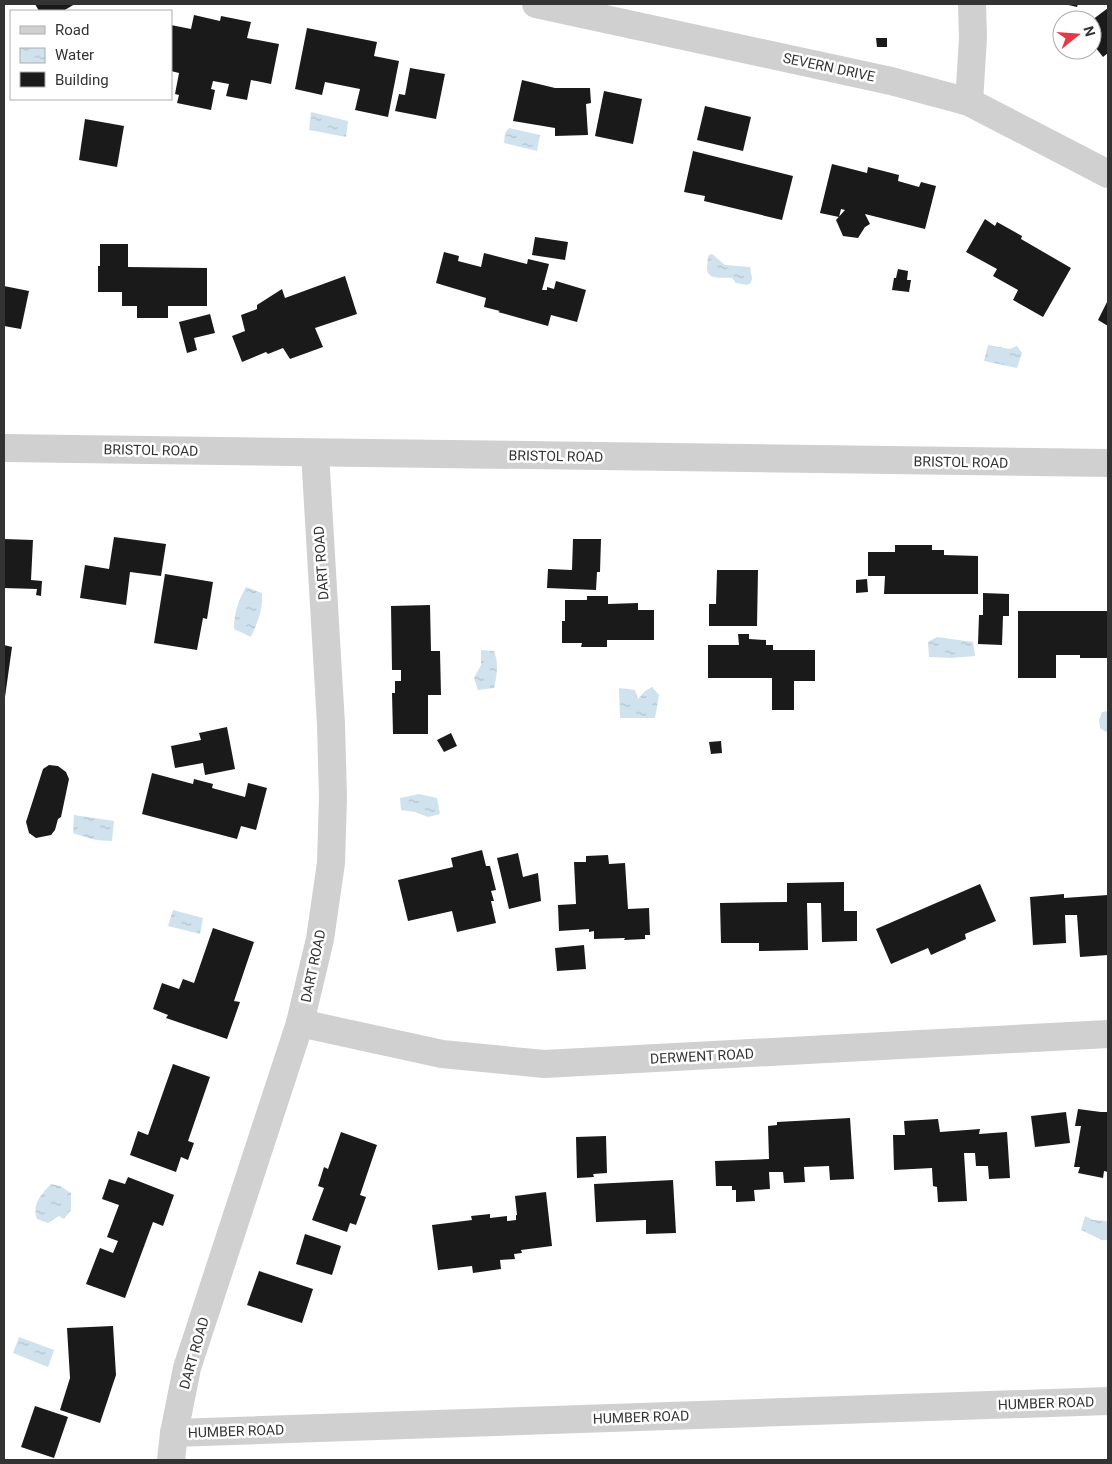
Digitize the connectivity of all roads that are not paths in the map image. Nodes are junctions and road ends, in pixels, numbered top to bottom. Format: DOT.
graph roads {
  1 [pos="536,4"];
  2 [pos="972,4"];
  3 [pos="969,102"];
  4 [pos="1108,174"];
  5 [pos="4,448"];
  6 [pos="314,453"];
  7 [pos="1108,463"];
  8 [pos="300,1023"];
  9 [pos="1108,1034"];
  10 [pos="1108,1401"];
  11 [pos="174,1433"];
  12 [pos="171,1460"];
  1 -- 3 [label="street, SEVERN DRIVE"];
  2 -- 3 [label="street"];
  3 -- 4 [label="street, SEVERN DRIVE"];
  5 -- 6 [label="street, BRISTOL ROAD"];
  6 -- 7 [label="street, BRISTOL ROAD"];
  6 -- 8 [label="street, DART ROAD"];
  8 -- 9 [label="street, DERWENT ROAD"];
  8 -- 11 [label="street, DART ROAD"];
  10 -- 11 [label="street, HUMBER ROAD"];
  11 -- 12 [label="street, DART ROAD"];
}
